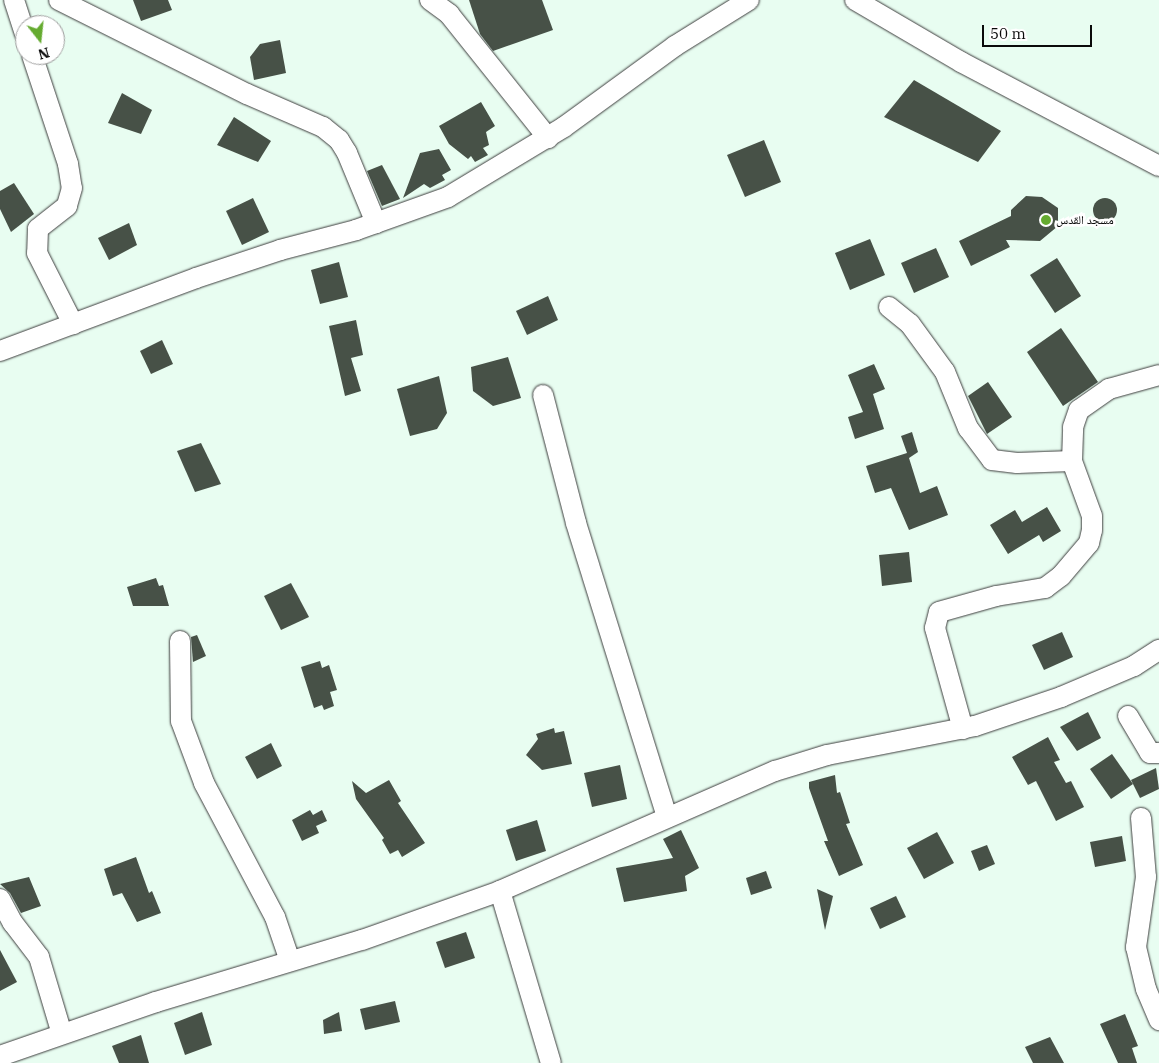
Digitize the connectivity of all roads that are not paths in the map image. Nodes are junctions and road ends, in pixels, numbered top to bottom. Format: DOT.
graph roads {
  1 [pos="14,0"];
  2 [pos="59,0"];
  3 [pos="430,0"];
  4 [pos="749,0"];
  5 [pos="855,0"];
  6 [pos="19,15"];
  7 [pos="35,65"];
  8 [pos="548,138"];
  9 [pos="1159,166"];
  10 [pos="376,223"];
  11 [pos="890,307"];
  12 [pos="73,324"];
  13 [pos="0,351"];
  14 [pos="1159,376"];
  15 [pos="543,395"];
  16 [pos="1072,462"];
  17 [pos="180,641"];
  18 [pos="1159,650"];
  19 [pos="1128,716"];
  20 [pos="963,729"];
  21 [pos="1159,753"];
  22 [pos="667,817"];
  23 [pos="1141,818"];
  24 [pos="500,891"];
  25 [pos="0,899"];
  26 [pos="290,961"];
  27 [pos="1152,986"];
  28 [pos="1159,1020"];
  29 [pos="62,1034"];
  30 [pos="0,1056"];
  31 [pos="551,1063"];
  1 -- 6 [label="street"];
  2 -- 10 [label="street"];
  3 -- 8 [label="street"];
  4 -- 8 [label="street"];
  5 -- 9 [label="street"];
  7 -- 12 [label="street"];
  8 -- 10 [label="street"];
  10 -- 12 [label="street"];
  11 -- 16 [label="street"];
  12 -- 13 [label="street"];
  14 -- 16 [label="street"];
  15 -- 22 [label="street"];
  16 -- 20 [label="street"];
  17 -- 26 [label="street"];
  18 -- 20 [label="street"];
  19 -- 21 [label="street"];
  20 -- 22 [label="street"];
  22 -- 24 [label="street"];
  23 -- 27 [label="street"];
  24 -- 26 [label="street"];
  24 -- 31 [label="street"];
  25 -- 29 [label="street"];
  26 -- 29 [label="street"];
  27 -- 28 [label="street"];
  29 -- 30 [label="street"];
}
